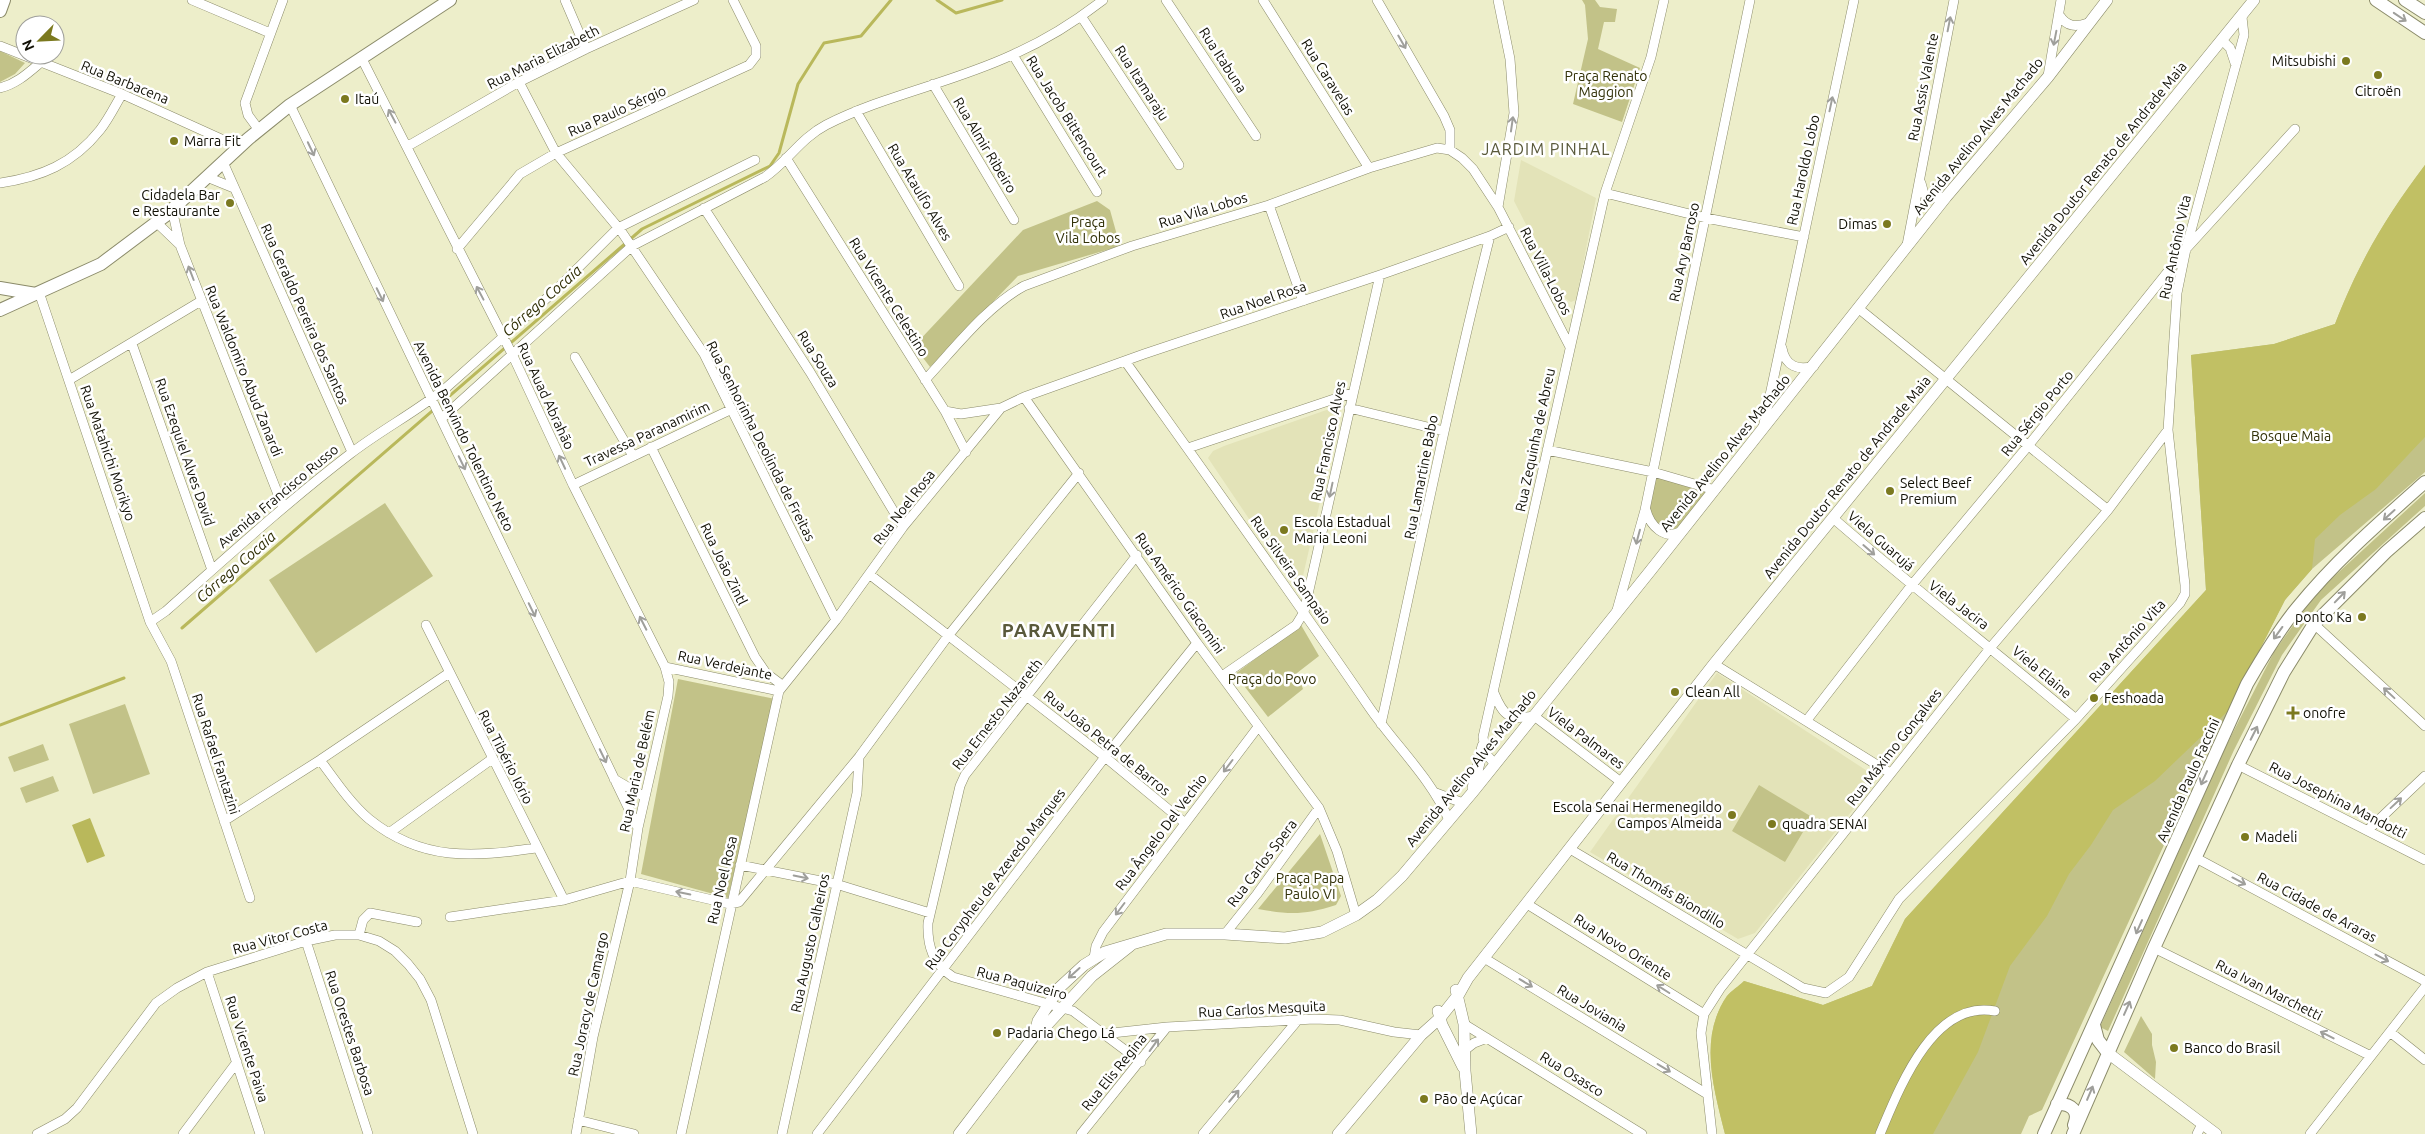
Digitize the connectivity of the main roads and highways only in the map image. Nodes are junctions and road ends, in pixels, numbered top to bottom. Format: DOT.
graph roads {
  1 [pos="4,0"];
  2 [pos="450,0"];
  3 [pos="2376,0"];
  4 [pos="2405,0"];
  5 [pos="0,11"];
  6 [pos="2425,13"];
  7 [pos="2425,33"];
  8 [pos="0,288"];
  9 [pos="38,293"];
  10 [pos="0,310"];
  11 [pos="2425,482"];
  12 [pos="2425,518"];
  13 [pos="2094,1025"];
  14 [pos="2108,1053"];
  15 [pos="2057,1104"];
  16 [pos="2044,1134"];
  17 [pos="2071,1134"];
  1 -- 5 [label="main road"];
  2 -- 9 [label="main road"];
  3 -- 7 [label="main road, one-way"];
  4 -- 6 [label="main road"];
  8 -- 9 [label="main road"];
  9 -- 10 [label="main road"];
  11 -- 13 [label="main road, Avenida Paulo Faccini, one-way"];
  14 -- 12 [label="main road, one-way"];
  13 -- 14 [label="main road"];
  13 -- 15 [label="main road, Avenida Paulo Faccini"];
  17 -- 14 [label="main road, one-way"];
  15 -- 16 [label="main road, Avenida Paulo Faccini"];
  15 -- 17 [label="main road"];
}
